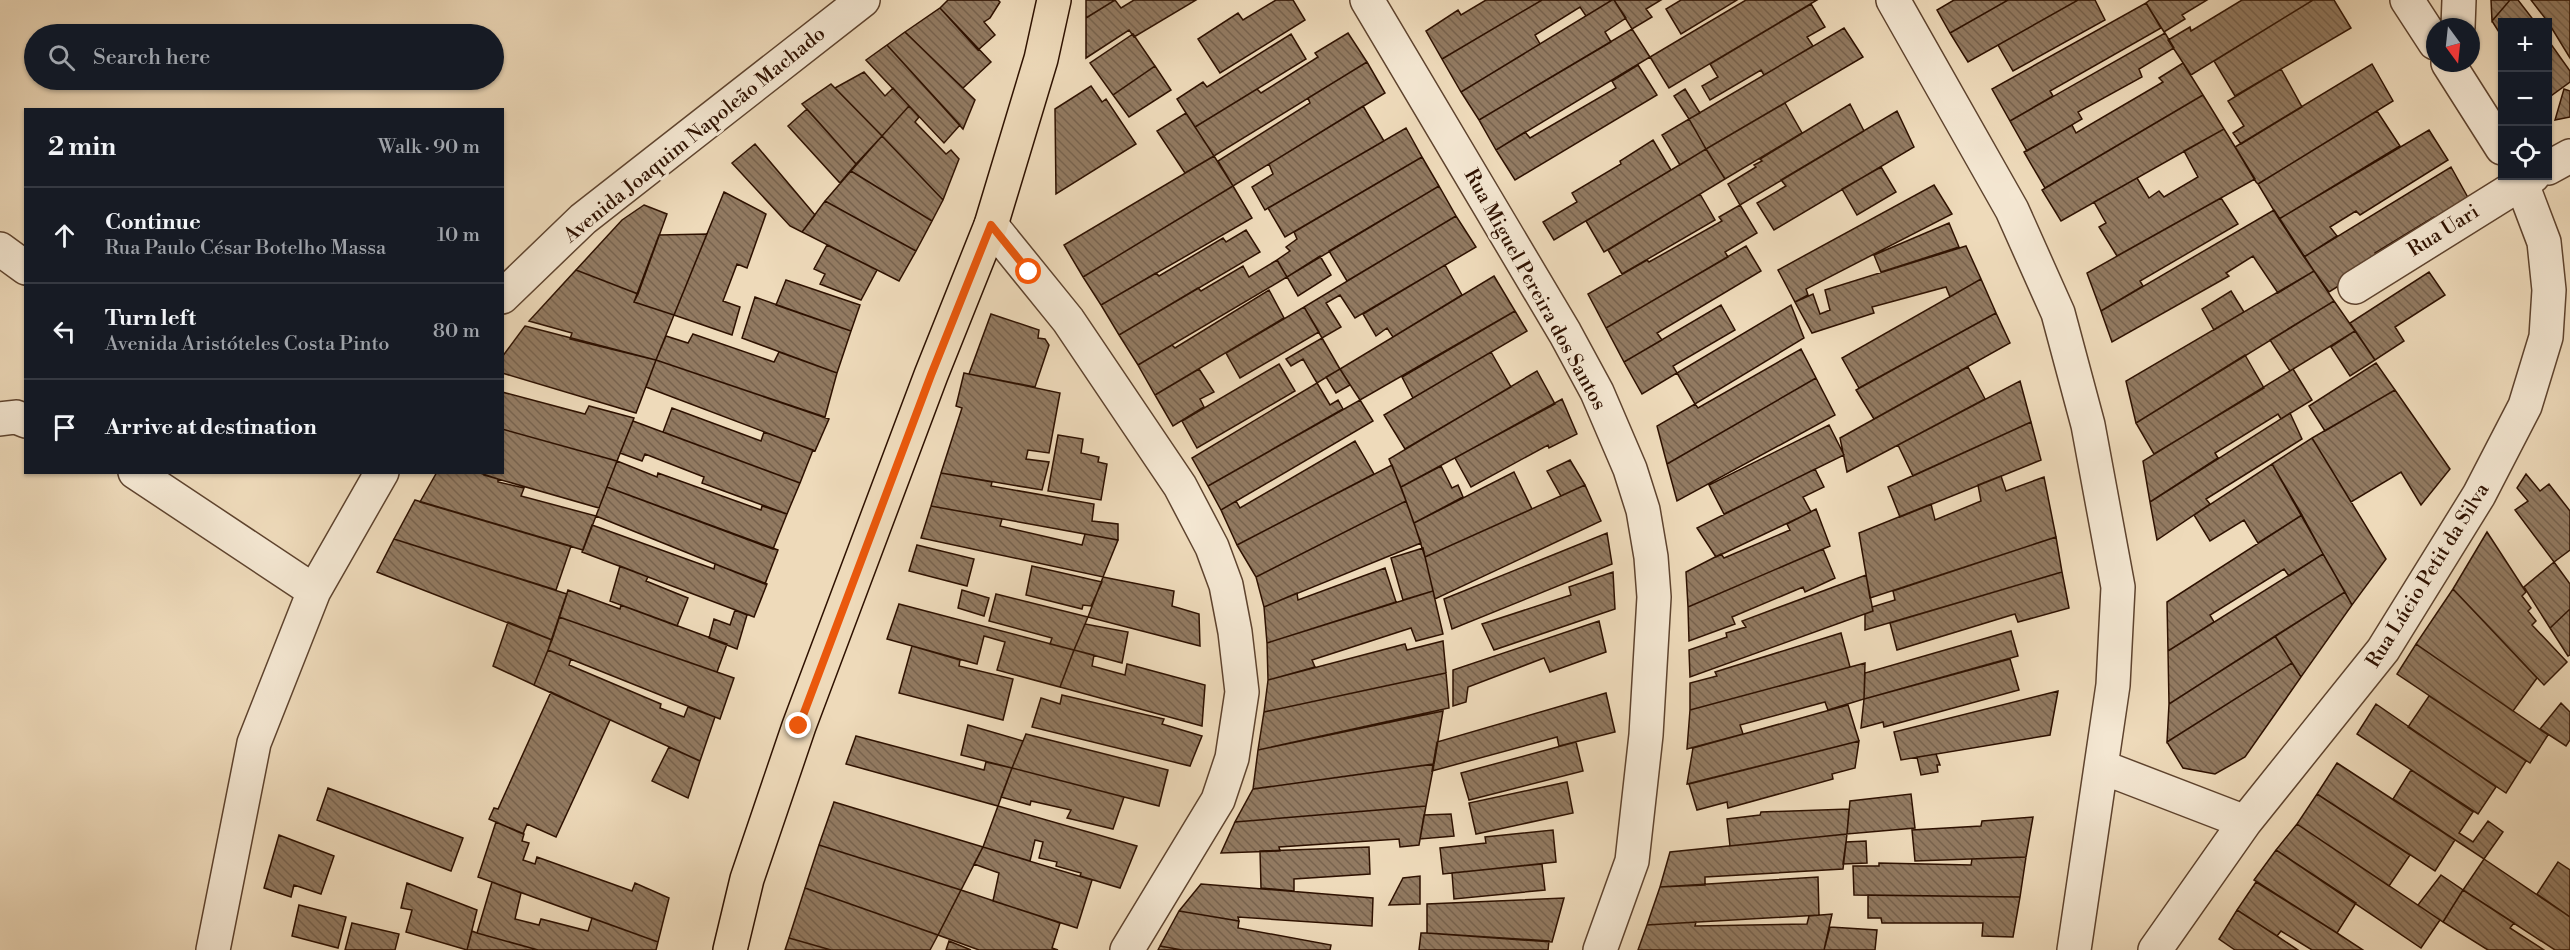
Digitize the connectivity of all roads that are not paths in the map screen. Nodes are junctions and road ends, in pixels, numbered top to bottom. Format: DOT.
graph roads {
  1 [pos="863,0"];
  2 [pos="1035,0"];
  3 [pos="1054,0"];
  4 [pos="1367,0"];
  5 [pos="1893,0"];
  6 [pos="2407,0"];
  7 [pos="2459,0"];
  8 [pos="2458,18"];
  9 [pos="2426,29"];
  10 [pos="1041,59"];
  11 [pos="2456,72"];
  12 [pos="2498,141"];
  13 [pos="2570,156"];
  14 [pos="2552,165"];
  15 [pos="2522,180"];
  16 [pos="2531,180"];
  17 [pos="991,225"];
  18 [pos="0,249"];
  19 [pos="24,267"];
  20 [pos="2355,287"];
  21 [pos="504,295"];
  22 [pos="0,419"];
  23 [pos="24,420"];
  24 [pos="138,474"];
  25 [pos="381,474"];
  26 [pos="314,591"];
  27 [pos="2102,767"];
  28 [pos="2245,822"];
  29 [pos="213,950"];
  30 [pos="730,950"];
  31 [pos="1127,950"];
  32 [pos="1600,950"];
  33 [pos="2074,950"];
  34 [pos="2155,950"];
  1 -- 21 [label="street, Avenida Joaquim Napoleão Machado"];
  2 -- 10 [label="main road"];
  3 -- 10 [label="main road"];
  4 -- 32 [label="street, Rua Miguel Pereira dos Santos"];
  5 -- 27 [label="street"];
  6 -- 9 [label="street"];
  7 -- 8 [label="street"];
  10 -- 17 [label="main road"];
  11 -- 12 [label="street"];
  13 -- 14 [label="street, Rua Uari"];
  15 -- 20 [label="street, Rua Uari"];
  16 -- 28 [label="street, Rua Lúcio Petit da Silva"];
  17 -- 30 [label="main road"];
  17 -- 31 [label="street"];
  18 -- 19 [label="street"];
  22 -- 23 [label="street"];
  24 -- 26 [label="street"];
  25 -- 26 [label="street"];
  26 -- 29 [label="street"];
  27 -- 28 [label="street"];
  27 -- 33 [label="street"];
  28 -- 34 [label="street, Rua Lúcio Petit da Silva"];
}
